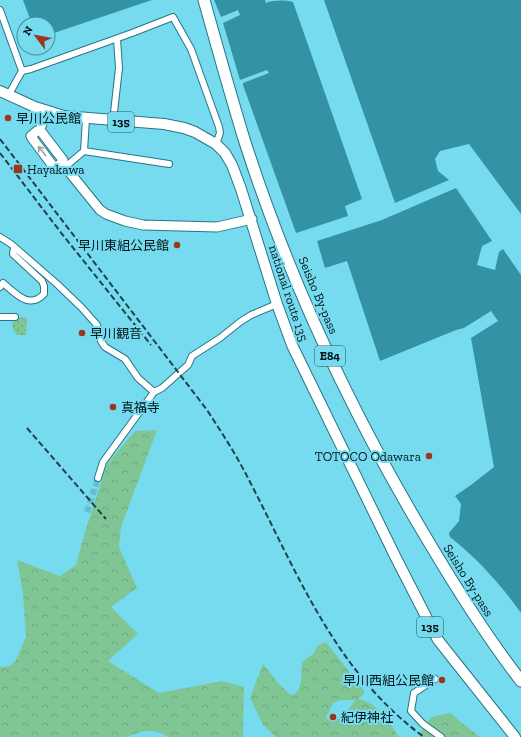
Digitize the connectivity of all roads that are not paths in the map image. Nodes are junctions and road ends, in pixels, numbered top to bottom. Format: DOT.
graph roads {
  1 [pos="204,0"];
  2 [pos="207,0"];
  3 [pos="0,10"];
  4 [pos="117,39"];
  5 [pos="22,71"];
  6 [pos="4,93"];
  7 [pos="46,111"];
  8 [pos="86,119"];
  9 [pos="113,121"];
  10 [pos="216,144"];
  11 [pos="84,151"];
  12 [pos="169,164"];
  13 [pos="64,165"];
  14 [pos="252,219"];
  15 [pos="0,238"];
  16 [pos="14,248"];
  17 [pos="0,287"];
  18 [pos="277,304"];
  19 [pos="0,317"];
  20 [pos="15,317"];
  21 [pos="154,392"];
  22 [pos="98,478"];
  23 [pos="521,677"];
  24 [pos="435,679"];
  25 [pos="521,681"];
  26 [pos="441,737"];
  27 [pos="516,737"];
  1 -- 25 [label="highway, Seisho By-pass / E84"];
  2 -- 23 [label="highway, Seisho By-pass / E84"];
  3 -- 5 [label="street"];
  4 -- 5 [label="street"];
  4 -- 9 [label="street"];
  4 -- 10 [label="street"];
  5 -- 6 [label="street"];
  6 -- 7 [label="highway, national route 135 / 135"];
  7 -- 8 [label="highway, national route 135 / 135"];
  7 -- 13 [label="main road"];
  8 -- 9 [label="highway, national route 135 / 135"];
  8 -- 11 [label="street"];
  9 -- 10 [label="highway, national route 135 / 135"];
  10 -- 14 [label="highway, national route 135 / 135"];
  11 -- 12 [label="street"];
  11 -- 13 [label="street"];
  13 -- 14 [label="main road"];
  14 -- 18 [label="highway, national route 135 / 135"];
  15 -- 16 [label="street"];
  16 -- 17 [label="street"];
  16 -- 21 [label="street"];
  18 -- 21 [label="street"];
  18 -- 27 [label="highway, national route 135 / 135"];
  19 -- 20 [label="street"];
  21 -- 22 [label="street"];
  24 -- 26 [label="street"];
}
